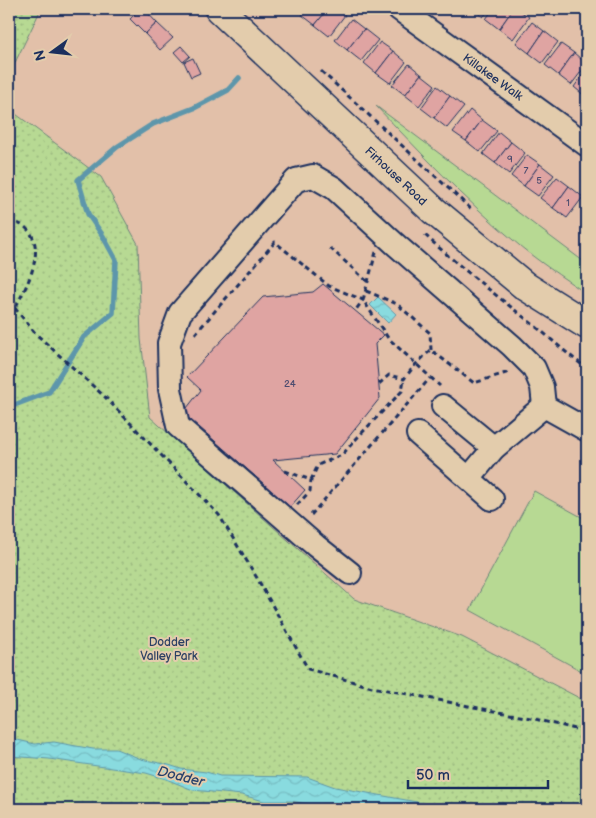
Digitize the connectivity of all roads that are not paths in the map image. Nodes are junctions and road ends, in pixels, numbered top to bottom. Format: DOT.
graph roads {
  1 [pos="219,9"];
  2 [pos="399,9"];
  3 [pos="587,145"];
  4 [pos="587,325"];
  5 [pos="444,398"];
  6 [pos="544,406"];
  7 [pos="587,430"];
  8 [pos="418,434"];
  9 [pos="494,448"];
  10 [pos="469,478"];
  11 [pos="492,499"];
  12 [pos="350,573"];
  1 -- 4 [label="main road, Firhouse Road"];
  2 -- 3 [label="street, Killakee Walk"];
  5 -- 9 [label="street"];
  6 -- 7 [label="street"];
  6 -- 9 [label="street"];
  6 -- 12 [label="street"];
  8 -- 10 [label="street"];
  9 -- 10 [label="street"];
  10 -- 11 [label="street"];
}
